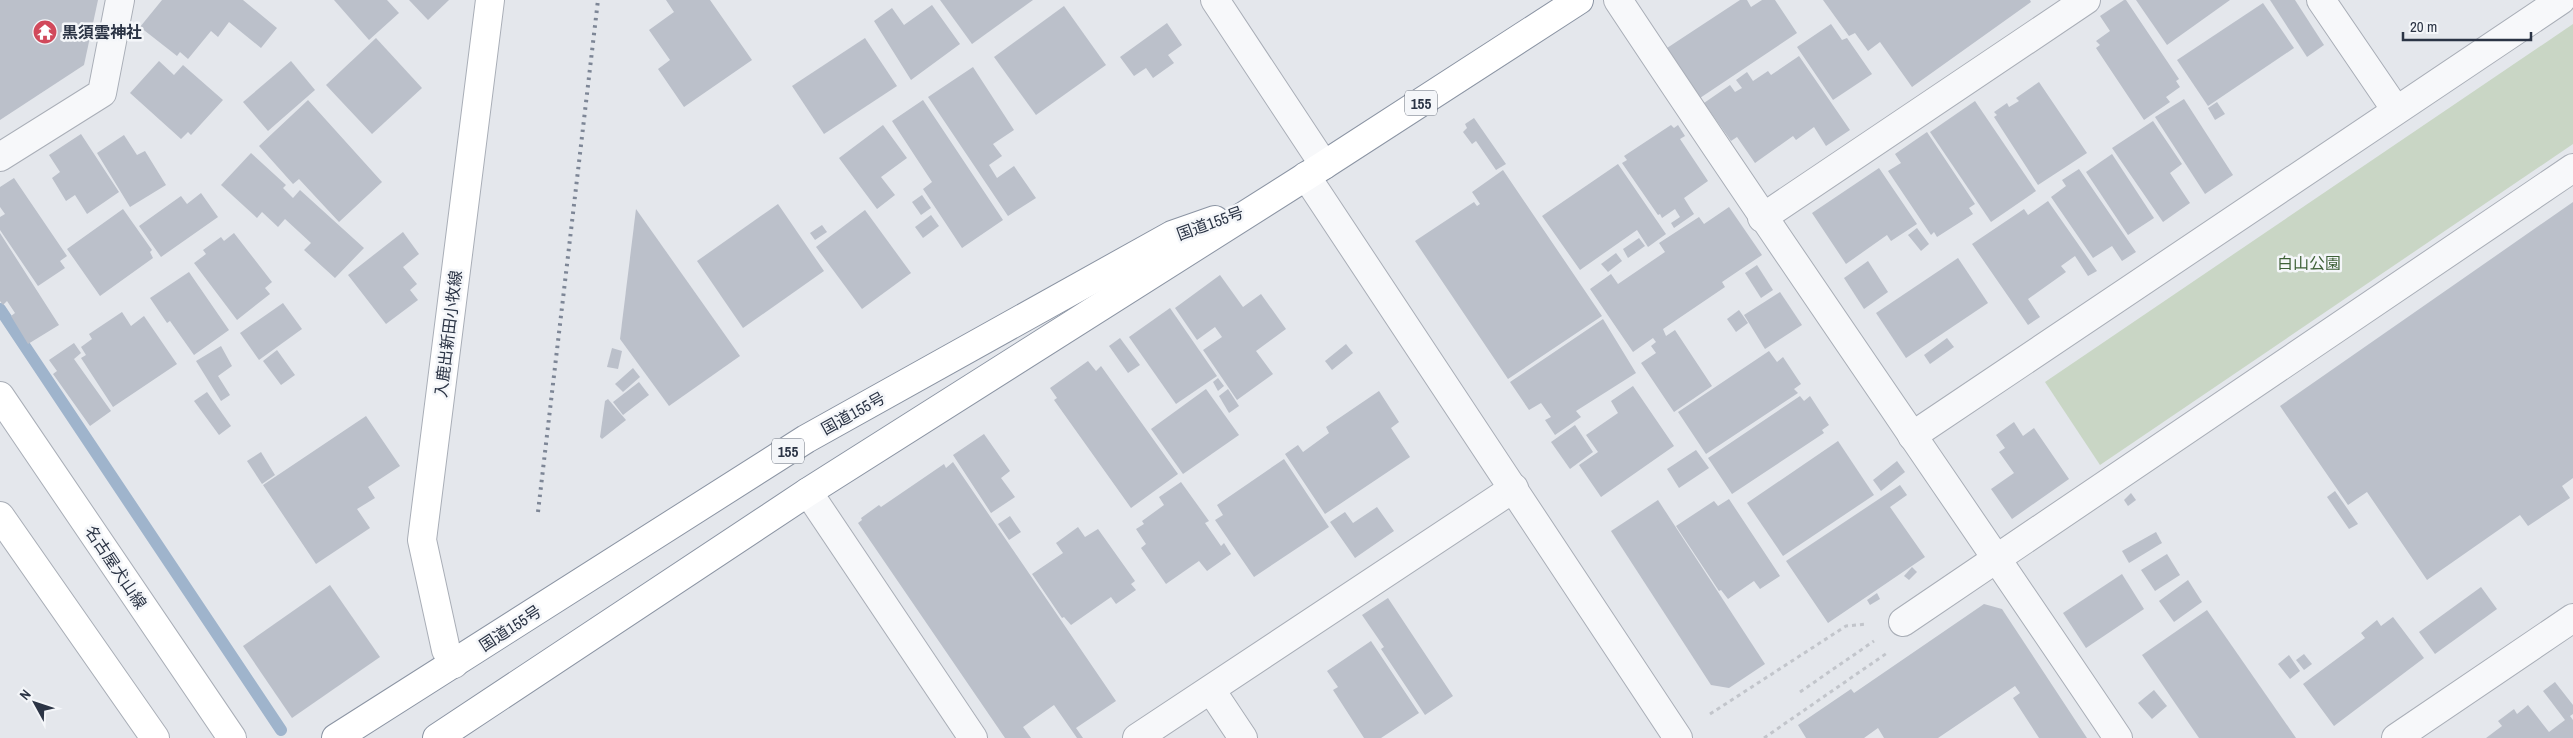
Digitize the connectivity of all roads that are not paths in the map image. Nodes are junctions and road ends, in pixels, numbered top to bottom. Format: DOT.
graph roads {
  1 [pos="120,0"];
  2 [pos="490,0"];
  3 [pos="1215,0"];
  4 [pos="1579,0"];
  5 [pos="1618,0"];
  6 [pos="2086,0"];
  7 [pos="2321,0"];
  8 [pos="2561,0"];
  9 [pos="2396,110"];
  10 [pos="0,157"];
  11 [pos="2573,168"];
  12 [pos="1315,171"];
  13 [pos="1261,204"];
  14 [pos="1762,218"];
  15 [pos="0,396"];
  16 [pos="1912,436"];
  17 [pos="1514,488"];
  18 [pos="808,492"];
  19 [pos="0,516"];
  20 [pos="1997,557"];
  21 [pos="2573,618"];
  22 [pos="1903,622"];
  23 [pos="454,664"];
  24 [pos="1211,690"];
  25 [pos="155,738"];
  26 [pos="232,738"];
  27 [pos="336,738"];
  28 [pos="437,738"];
  29 [pos="973,738"];
  30 [pos="1137,738"];
  31 [pos="1243,738"];
  32 [pos="1678,738"];
  33 [pos="2118,738"];
  34 [pos="2396,738"];
  1 -- 10 [label="street"];
  2 -- 23 [label="main road, 入鹿出新田小牧線"];
  3 -- 12 [label="street"];
  4 -- 12 [label="main road, 国道155号 / 155"];
  5 -- 14 [label="street"];
  6 -- 14 [label="street"];
  7 -- 9 [label="street"];
  8 -- 9 [label="street"];
  9 -- 16 [label="street"];
  11 -- 20 [label="street"];
  12 -- 13 [label="main road, 国道155号 / 155"];
  12 -- 17 [label="street"];
  13 -- 18 [label="main road, 国道155号 / 155"];
  13 -- 23 [label="main road, 国道155号 / 155"];
  14 -- 16 [label="street"];
  15 -- 26 [label="main road, 名古屋犬山線"];
  16 -- 20 [label="street"];
  17 -- 24 [label="street"];
  17 -- 32 [label="street"];
  18 -- 28 [label="main road, 国道155号 / 155"];
  18 -- 29 [label="street"];
  19 -- 25 [label="main road"];
  20 -- 22 [label="street"];
  20 -- 33 [label="street"];
  21 -- 34 [label="street"];
  23 -- 27 [label="main road, 国道155号 / 155"];
  24 -- 30 [label="street"];
  24 -- 31 [label="street"];
}
